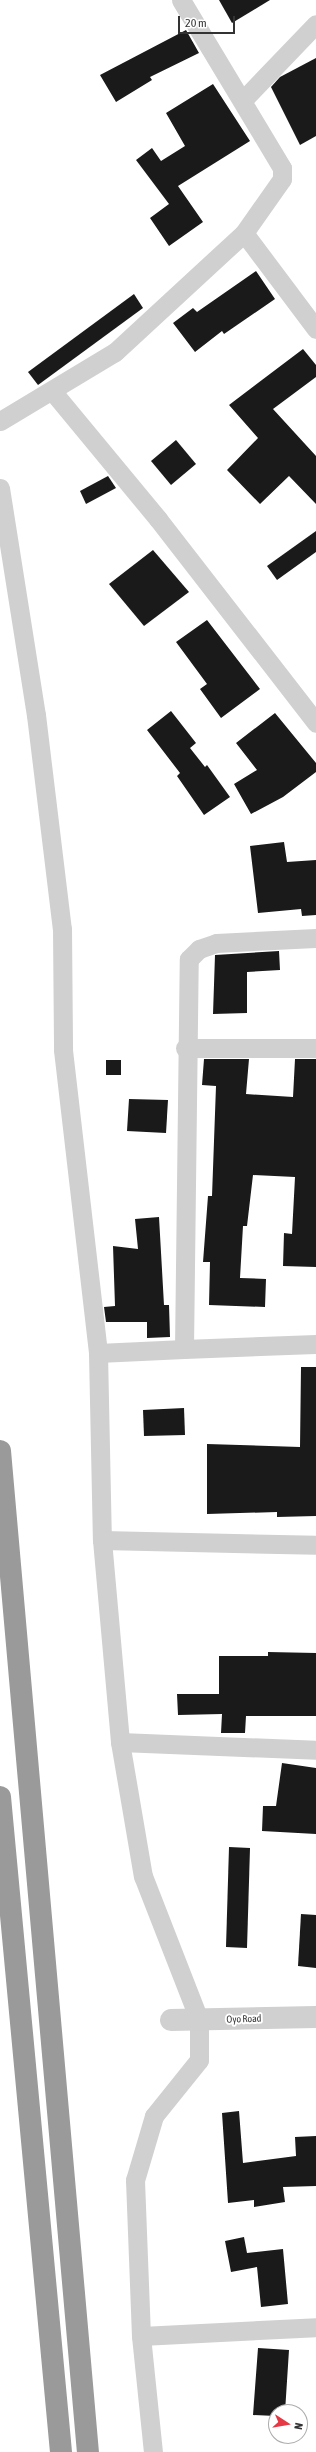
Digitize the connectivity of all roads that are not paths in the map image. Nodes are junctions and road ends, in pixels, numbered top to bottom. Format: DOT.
graph roads {
  1 [pos="181,0"];
  2 [pos="316,24"];
  3 [pos="243,100"];
  4 [pos="244,233"];
  5 [pos="316,329"];
  6 [pos="53,392"];
  7 [pos="0,421"];
  8 [pos="0,488"];
  9 [pos="316,723"];
  10 [pos="316,938"];
  11 [pos="185,1048"];
  12 [pos="316,1048"];
  13 [pos="316,1344"];
  14 [pos="184,1349"];
  15 [pos="98,1353"];
  16 [pos="0,1452"];
  17 [pos="102,1540"];
  18 [pos="316,1545"];
  19 [pos="120,1742"];
  20 [pos="316,1750"];
  21 [pos="0,1797"];
  22 [pos="316,2017"];
  23 [pos="171,2020"];
  24 [pos="199,2020"];
  25 [pos="316,2327"];
  26 [pos="141,2336"];
  27 [pos="61,2452"];
  28 [pos="88,2452"];
  29 [pos="153,2452"];
  1 -- 3 [label="street"];
  2 -- 3 [label="street"];
  3 -- 4 [label="street"];
  4 -- 5 [label="street"];
  4 -- 6 [label="street"];
  6 -- 7 [label="street"];
  6 -- 9 [label="street"];
  8 -- 15 [label="street"];
  10 -- 11 [label="street"];
  11 -- 12 [label="street"];
  11 -- 14 [label="street"];
  13 -- 14 [label="street"];
  14 -- 15 [label="street"];
  15 -- 17 [label="street"];
  16 -- 28 [label="highway"];
  17 -- 18 [label="street"];
  17 -- 19 [label="street"];
  19 -- 20 [label="street"];
  19 -- 24 [label="street"];
  21 -- 27 [label="highway"];
  22 -- 24 [label="street, Oyo Road"];
  23 -- 24 [label="street, Oyo Road"];
  24 -- 26 [label="street"];
  25 -- 26 [label="street"];
  26 -- 29 [label="street"];
}
